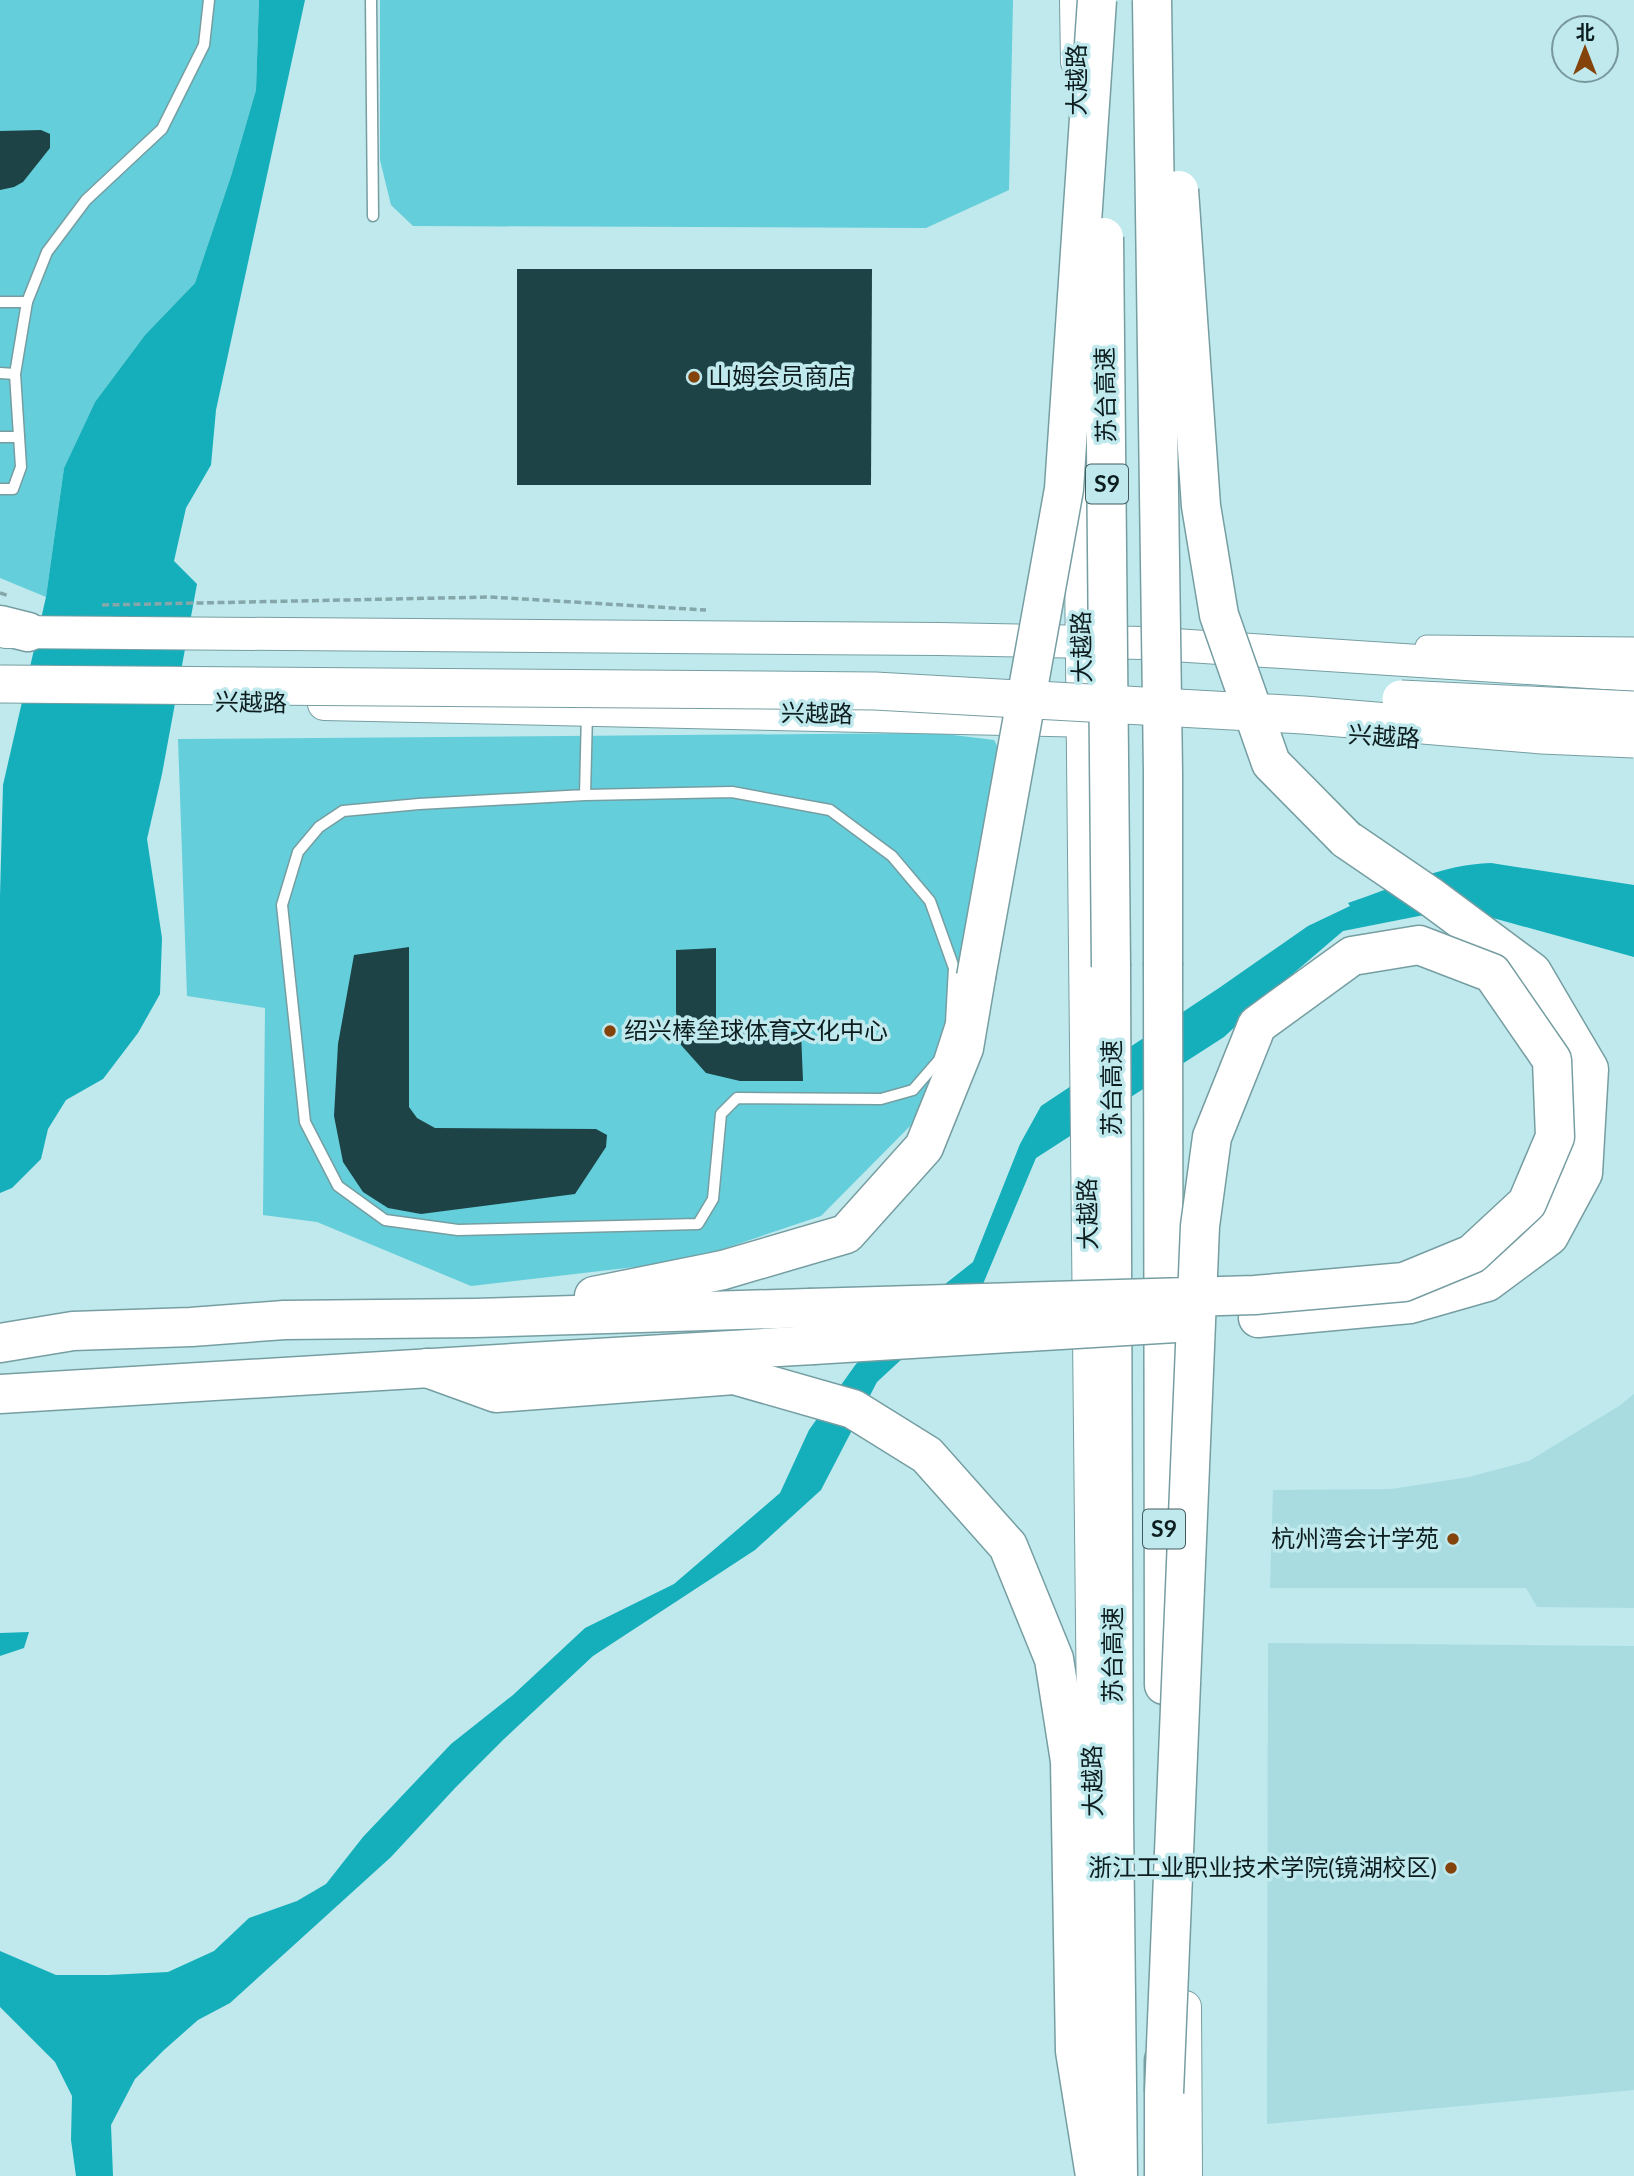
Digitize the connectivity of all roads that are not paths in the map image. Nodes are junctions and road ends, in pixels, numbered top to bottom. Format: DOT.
graph roads {
  1 [pos="209,0"];
  2 [pos="371,0"];
  3 [pos="1076,0"];
  4 [pos="1099,0"];
  5 [pos="1152,0"];
  6 [pos="1158,0"];
  7 [pos="1170,0"];
  8 [pos="373,216"];
  9 [pos="0,302"];
  10 [pos="27,302"];
  11 [pos="0,373"];
  12 [pos="15,374"];
  13 [pos="0,437"];
  14 [pos="19,437"];
  15 [pos="0,489"];
  16 [pos="9,629"];
  17 [pos="1081,642"];
  18 [pos="1175,645"];
  19 [pos="1634,649"];
  20 [pos="0,660"];
  21 [pos="1634,676"];
  22 [pos="4,694"];
  23 [pos="587,709"];
  24 [pos="1634,710"];
  25 [pos="1083,720"];
  26 [pos="1176,724"];
  27 [pos="1634,739"];
  28 [pos="1634,752"];
  29 [pos="585,795"];
  30 [pos="475,1318"];
  31 [pos="0,1343"];
  32 [pos="427,1368"];
  33 [pos="0,1394"];
  34 [pos="1164,2093"];
  35 [pos="1096,2176"];
  36 [pos="1118,2176"];
  37 [pos="1164,2176"];
  38 [pos="1186,2176"];
  1 -- 10 [label="lane"];
  2 -- 8 [label="lane"];
  3 -- 17 [label="main road, 大越路"];
  4 -- 30 [label="highway, bridge"];
  4 -- 36 [label="highway, 苏台高速 / S9, bridge"];
  5 -- 34 [label="highway, 苏台高速 / S9, bridge"];
  6 -- 32 [label="highway, bridge"];
  7 -- 18 [label="main road"];
  9 -- 10 [label="lane"];
  10 -- 12 [label="lane"];
  11 -- 12 [label="lane"];
  12 -- 14 [label="lane"];
  13 -- 14 [label="lane"];
  14 -- 15 [label="lane"];
  16 -- 17 [label="main road"];
  17 -- 18 [label="main road"];
  17 -- 25 [label="main road, 大越路"];
  18 -- 19 [label="street"];
  18 -- 21 [label="main road"];
  18 -- 26 [label="main road"];
  20 -- 24 [label="highway, bridge"];
  22 -- 23 [label="main road, 兴越路"];
  22 -- 27 [label="highway, bridge"];
  23 -- 25 [label="main road, 兴越路"];
  23 -- 29 [label="lane"];
  25 -- 26 [label="main road, 兴越路"];
  25 -- 35 [label="main road, 大越路"];
  26 -- 28 [label="main road, 兴越路"];
  26 -- 38 [label="main road"];
  29 -- 29 [label="lane"];
  30 -- 31 [label="highway"];
  30 -- 34 [label="highway, bridge"];
  32 -- 33 [label="highway"];
  32 -- 35 [label="highway"];
  34 -- 37 [label="highway, 苏台高速 / S9"];
}
